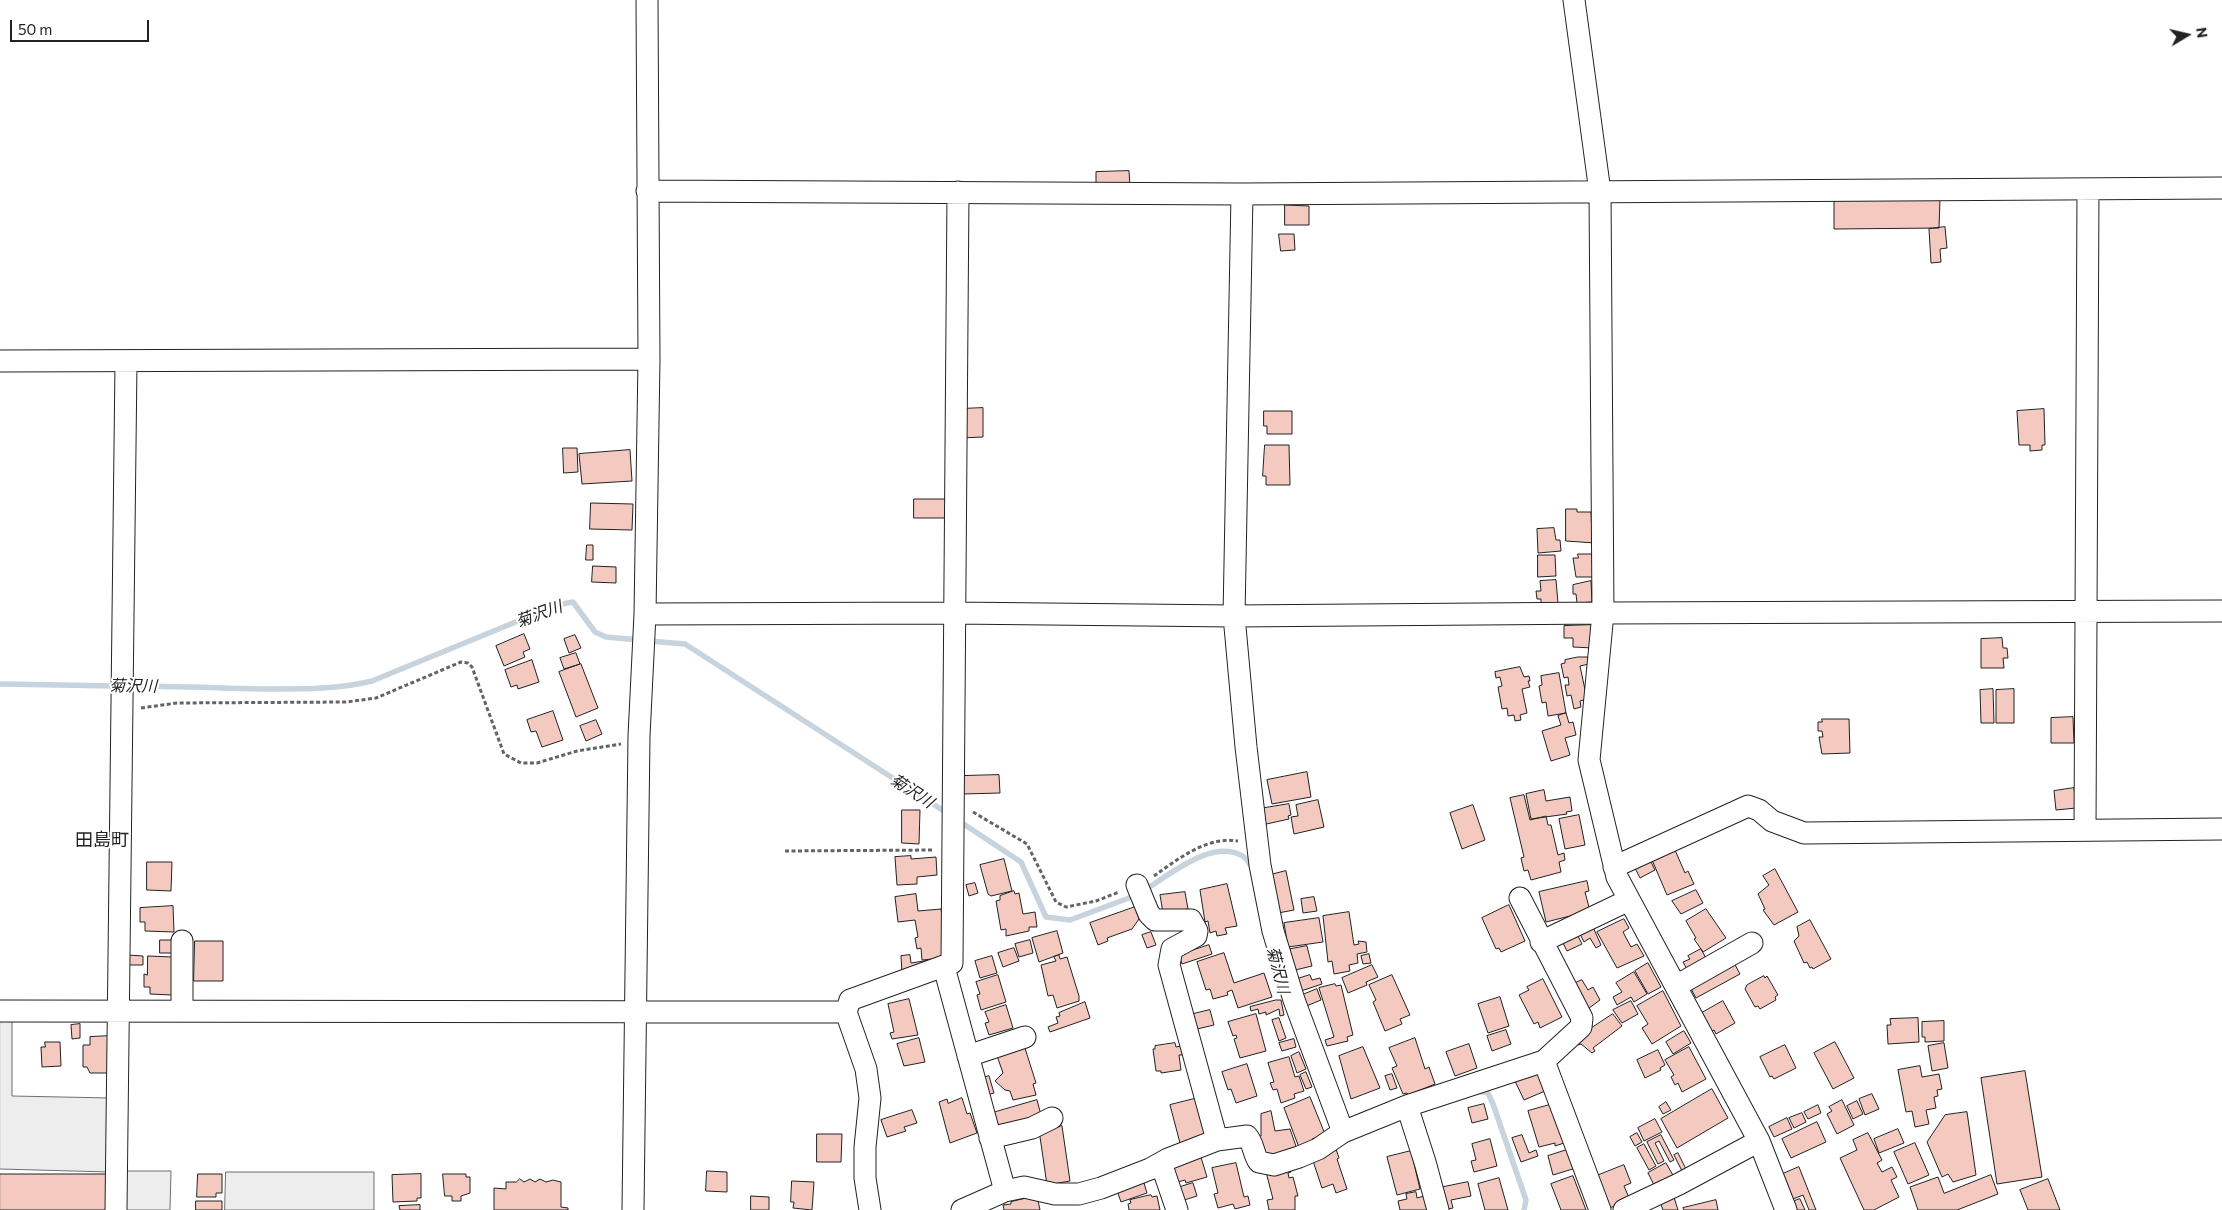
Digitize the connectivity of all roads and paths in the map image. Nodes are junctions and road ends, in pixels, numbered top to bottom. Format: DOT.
graph roads {
  1 [pos="647,0"];
  2 [pos="1574,0"];
  3 [pos="2222,188"];
  4 [pos="2088,189"];
  5 [pos="647,191"];
  6 [pos="958,192"];
  7 [pos="1600,192"];
  8 [pos="1242,194"];
  9 [pos="649,359"];
  10 [pos="0,361"];
  11 [pos="126,362"];
  12 [pos="2222,611"];
  13 [pos="1603,612"];
  14 [pos="2085,612"];
  15 [pos="954,613"];
  16 [pos="645,614"];
  17 [pos="1234,616"];
  18 [pos="122,710"];
  19 [pos="640,742"];
  20 [pos="953,800"];
  21 [pos="2085,829"];
  22 [pos="2222,829"];
  23 [pos="1259,844"];
  24 [pos="951,850"];
  25 [pos="785,851"];
  26 [pos="1614,867"];
  27 [pos="1137,885"];
  28 [pos="1520,898"];
  29 [pos="1629,900"];
  30 [pos="182,941"];
  31 [pos="1541,942"];
  32 [pos="1752,943"];
  33 [pos="944,967"];
  34 [pos="1676,986"];
  35 [pos="0,1010"];
  36 [pos="119,1011"];
  37 [pos="182,1012"];
  38 [pos="846,1012"];
  39 [pos="635,1013"];
  40 [pos="1025,1037"];
  41 [pos="968,1056"];
  42 [pos="1544,1061"];
  43 [pos="1407,1106"];
  44 [pos="1052,1118"];
  45 [pos="1343,1132"];
  46 [pos="990,1138"];
  47 [pos="1217,1140"];
  48 [pos="1759,1141"];
  49 [pos="1161,1163"];
  50 [pos="1004,1191"];
  51 [pos="1056,1202"];
  52 [pos="116,1210"];
  53 [pos="633,1210"];
  54 [pos="870,1210"];
  55 [pos="962,1210"];
  56 [pos="1177,1210"];
  57 [pos="1438,1210"];
  58 [pos="1600,1210"];
  59 [pos="1624,1210"];
  60 [pos="1786,1210"];
  1 -- 5 [label="street"];
  2 -- 7 [label="street"];
  3 -- 4 [label="street"];
  4 -- 7 [label="street"];
  4 -- 14 [label="street"];
  5 -- 6 [label="street"];
  5 -- 9 [label="street"];
  6 -- 8 [label="street"];
  6 -- 15 [label="street"];
  7 -- 8 [label="street"];
  7 -- 13 [label="street"];
  8 -- 17 [label="street"];
  9 -- 11 [label="street"];
  9 -- 16 [label="street"];
  10 -- 11 [label="street"];
  11 -- 18 [label="street"];
  12 -- 14 [label="street"];
  13 -- 14 [label="street"];
  13 -- 17 [label="street"];
  13 -- 26 [label="street"];
  14 -- 21 [label="street"];
  15 -- 16 [label="street"];
  15 -- 17 [label="street"];
  15 -- 20 [label="street"];
  16 -- 19 [label="street"];
  17 -- 23 [label="street"];
  18 -- 19 [label="path"];
  18 -- 36 [label="street"];
  19 -- 39 [label="street"];
  20 -- 24 [label="street"];
  20 -- 27 [label="path"];
  21 -- 22 [label="street"];
  21 -- 26 [label="street"];
  23 -- 27 [label="path"];
  23 -- 45 [label="street"];
  24 -- 25 [label="path"];
  24 -- 33 [label="street"];
  26 -- 29 [label="street"];
  27 -- 47 [label="street"];
  28 -- 31 [label="street"];
  29 -- 31 [label="street"];
  29 -- 34 [label="street"];
  30 -- 37 [label="street"];
  31 -- 42 [label="street"];
  32 -- 34 [label="street"];
  33 -- 38 [label="street"];
  33 -- 41 [label="street"];
  34 -- 48 [label="street"];
  35 -- 36 [label="street"];
  36 -- 37 [label="street"];
  36 -- 52 [label="street"];
  37 -- 39 [label="street"];
  38 -- 39 [label="street"];
  38 -- 54 [label="street"];
  39 -- 53 [label="street"];
  40 -- 41 [label="street"];
  41 -- 46 [label="street"];
  42 -- 43 [label="street"];
  42 -- 58 [label="street"];
  43 -- 45 [label="street"];
  43 -- 57 [label="street"];
  44 -- 46 [label="street"];
  45 -- 47 [label="street"];
  46 -- 50 [label="street"];
  47 -- 49 [label="street"];
  48 -- 59 [label="street"];
  48 -- 60 [label="street"];
  49 -- 51 [label="street"];
  49 -- 56 [label="street"];
  50 -- 51 [label="street"];
  50 -- 55 [label="street"];
}
